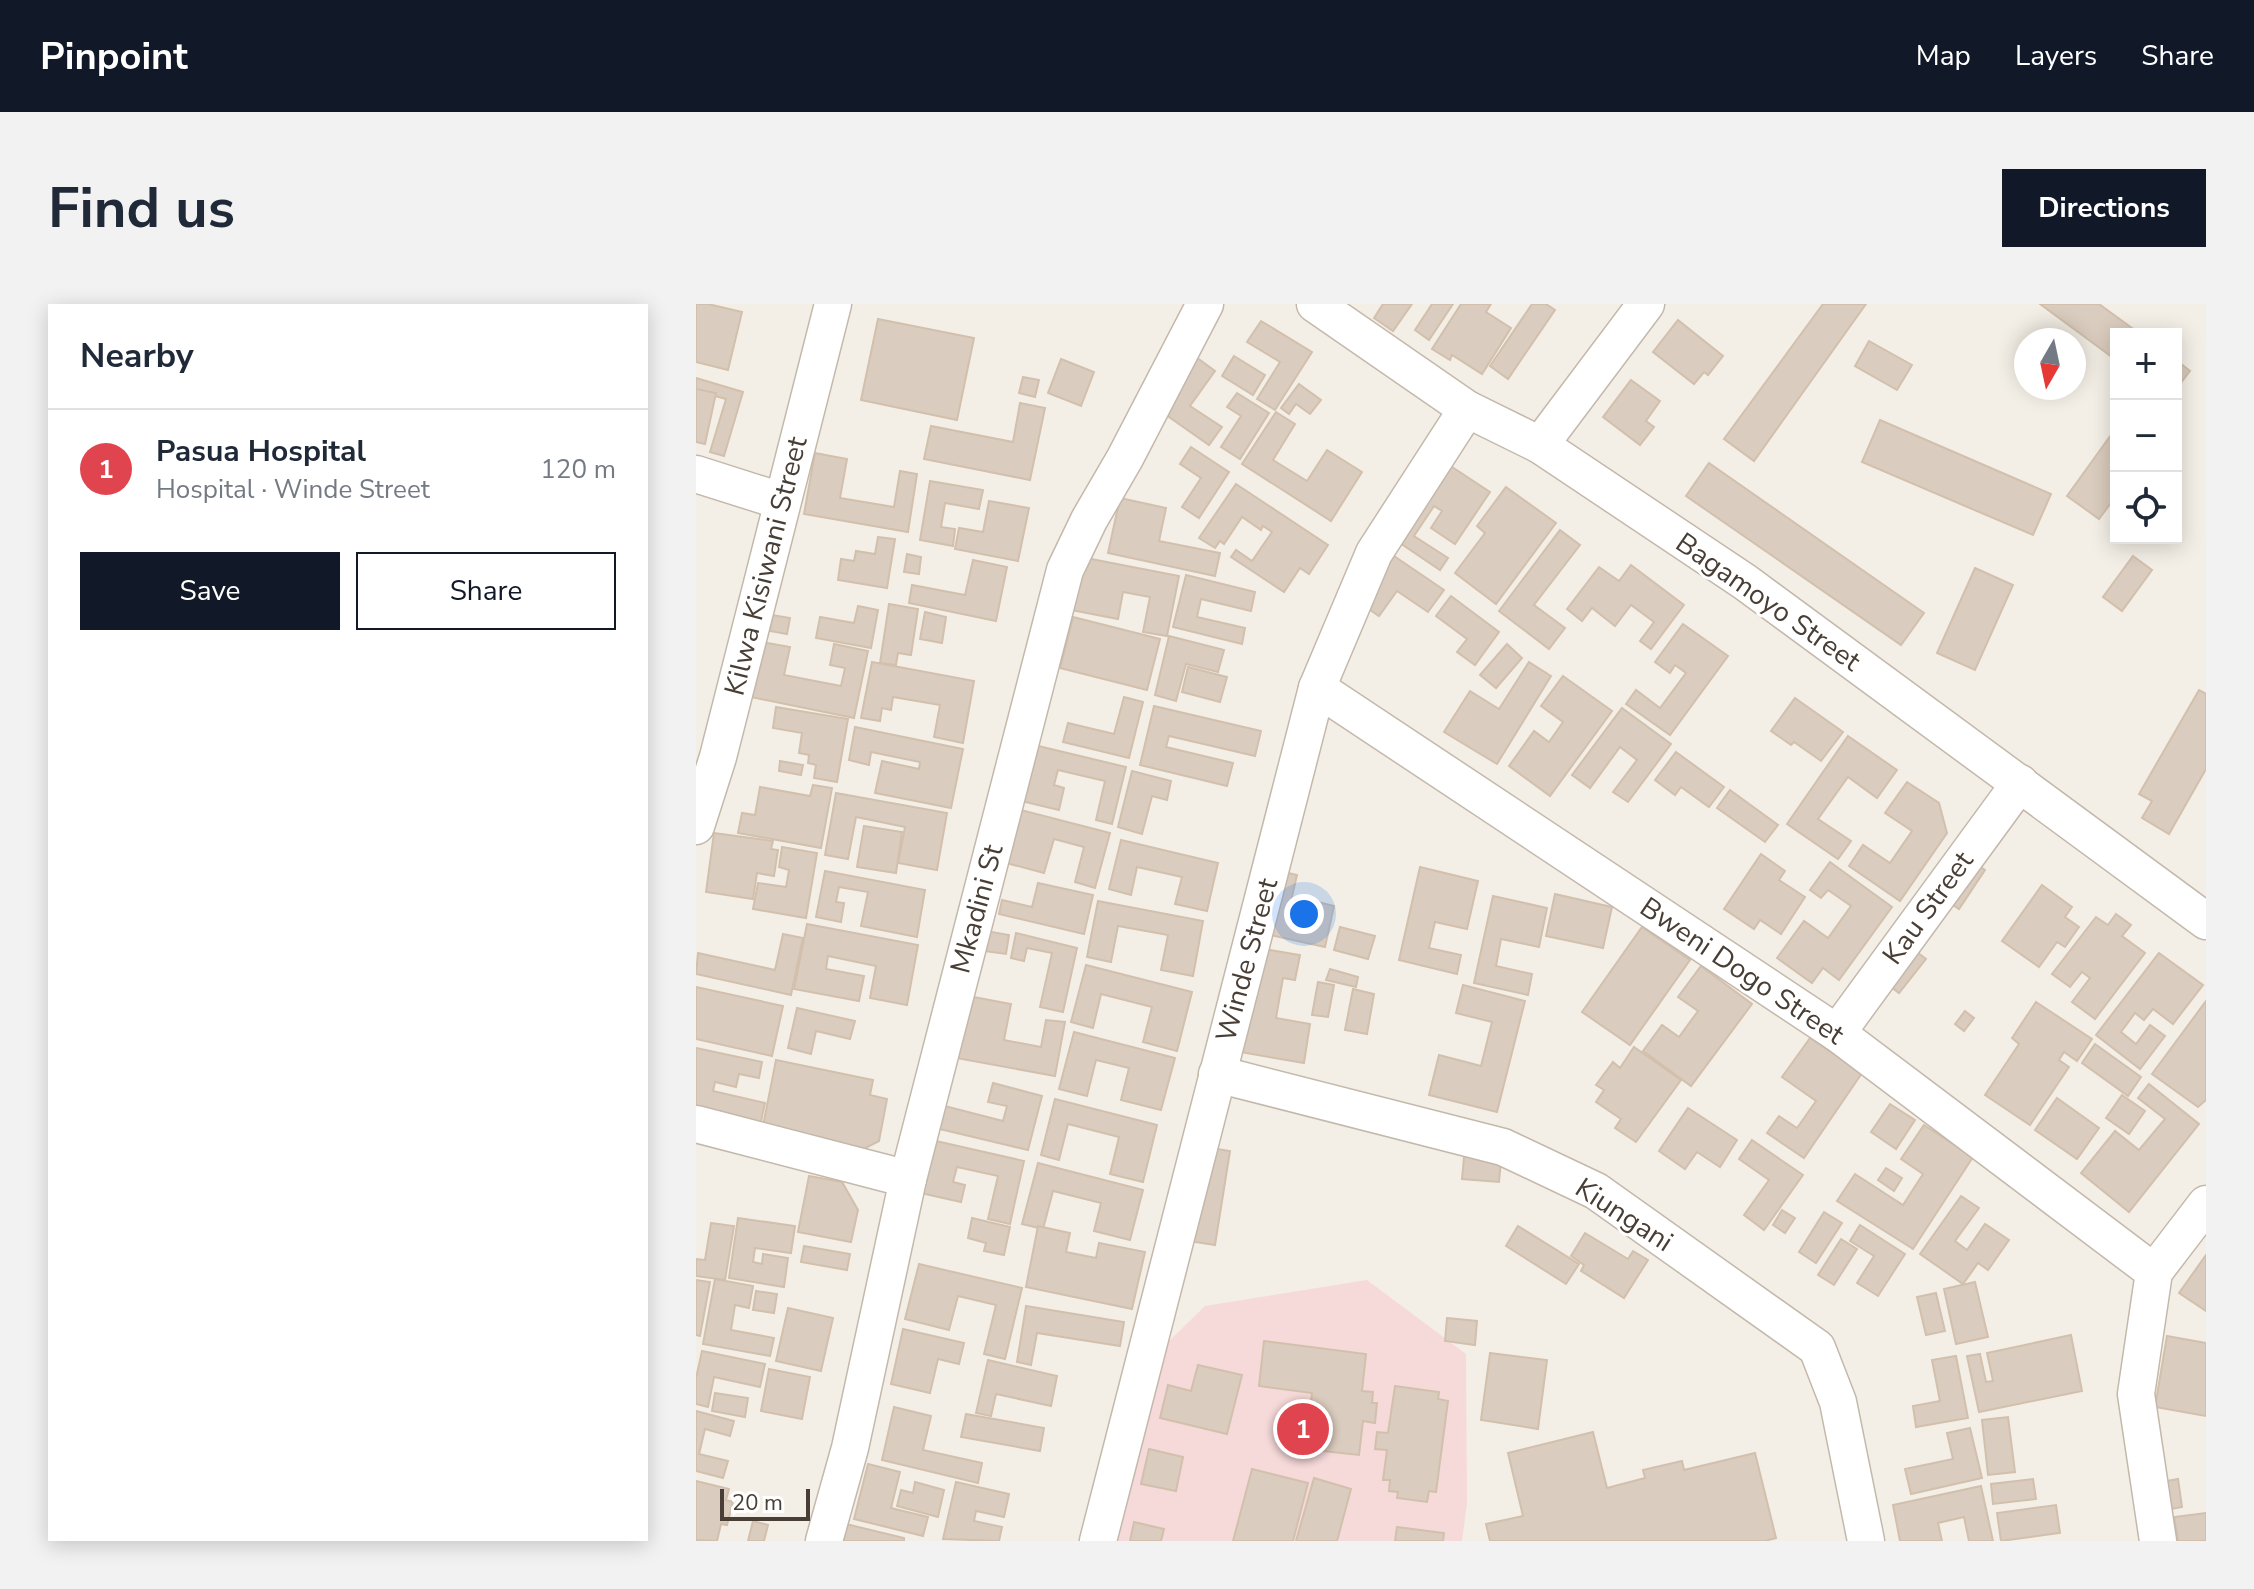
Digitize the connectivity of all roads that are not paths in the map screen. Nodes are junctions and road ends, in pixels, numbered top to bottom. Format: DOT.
graph roads {
  1 [pos="833,304"];
  2 [pos="1205,304"];
  3 [pos="1315,304"];
  4 [pos="1646,304"];
  5 [pos="1467,409"];
  6 [pos="1540,445"];
  7 [pos="696,474"];
  8 [pos="781,501"];
  9 [pos="1317,688"];
  10 [pos="707,754"];
  11 [pos="2020,783"];
  12 [pos="696,826"];
  13 [pos="2206,921"];
  14 [pos="1837,1033"];
  15 [pos="1217,1074"];
  16 [pos="696,1124"];
  17 [pos="908,1179"];
  18 [pos="2206,1204"];
  19 [pos="2154,1272"];
  20 [pos="824,1541"];
  21 [pos="1098,1541"];
  22 [pos="1866,1541"];
  23 [pos="2158,1541"];
  1 -- 8 [label="street, Kilwa Kisiwani Street"];
  2 -- 17 [label="street, Mkadini St"];
  3 -- 5 [label="street, Bagamoyo Street"];
  4 -- 6 [label="street"];
  5 -- 6 [label="street, Bagamoyo Street"];
  5 -- 9 [label="street, Winde Street"];
  6 -- 11 [label="street, Bagamoyo Street"];
  7 -- 8 [label="street"];
  8 -- 10 [label="street, Kilwa Kisiwani Street"];
  9 -- 14 [label="street, Bweni Dogo Street"];
  9 -- 15 [label="street, Winde Street"];
  10 -- 12 [label="street, Kilwa Kisiwani Street"];
  11 -- 13 [label="street, Bagamoyo Street"];
  11 -- 14 [label="street, Kau Street"];
  14 -- 19 [label="street, Bweni Dogo Street"];
  15 -- 21 [label="street, Winde Street"];
  15 -- 22 [label="street, Kiungani"];
  16 -- 17 [label="street"];
  17 -- 20 [label="street, Mkadini St"];
  18 -- 19 [label="street"];
  19 -- 23 [label="street"];
}
